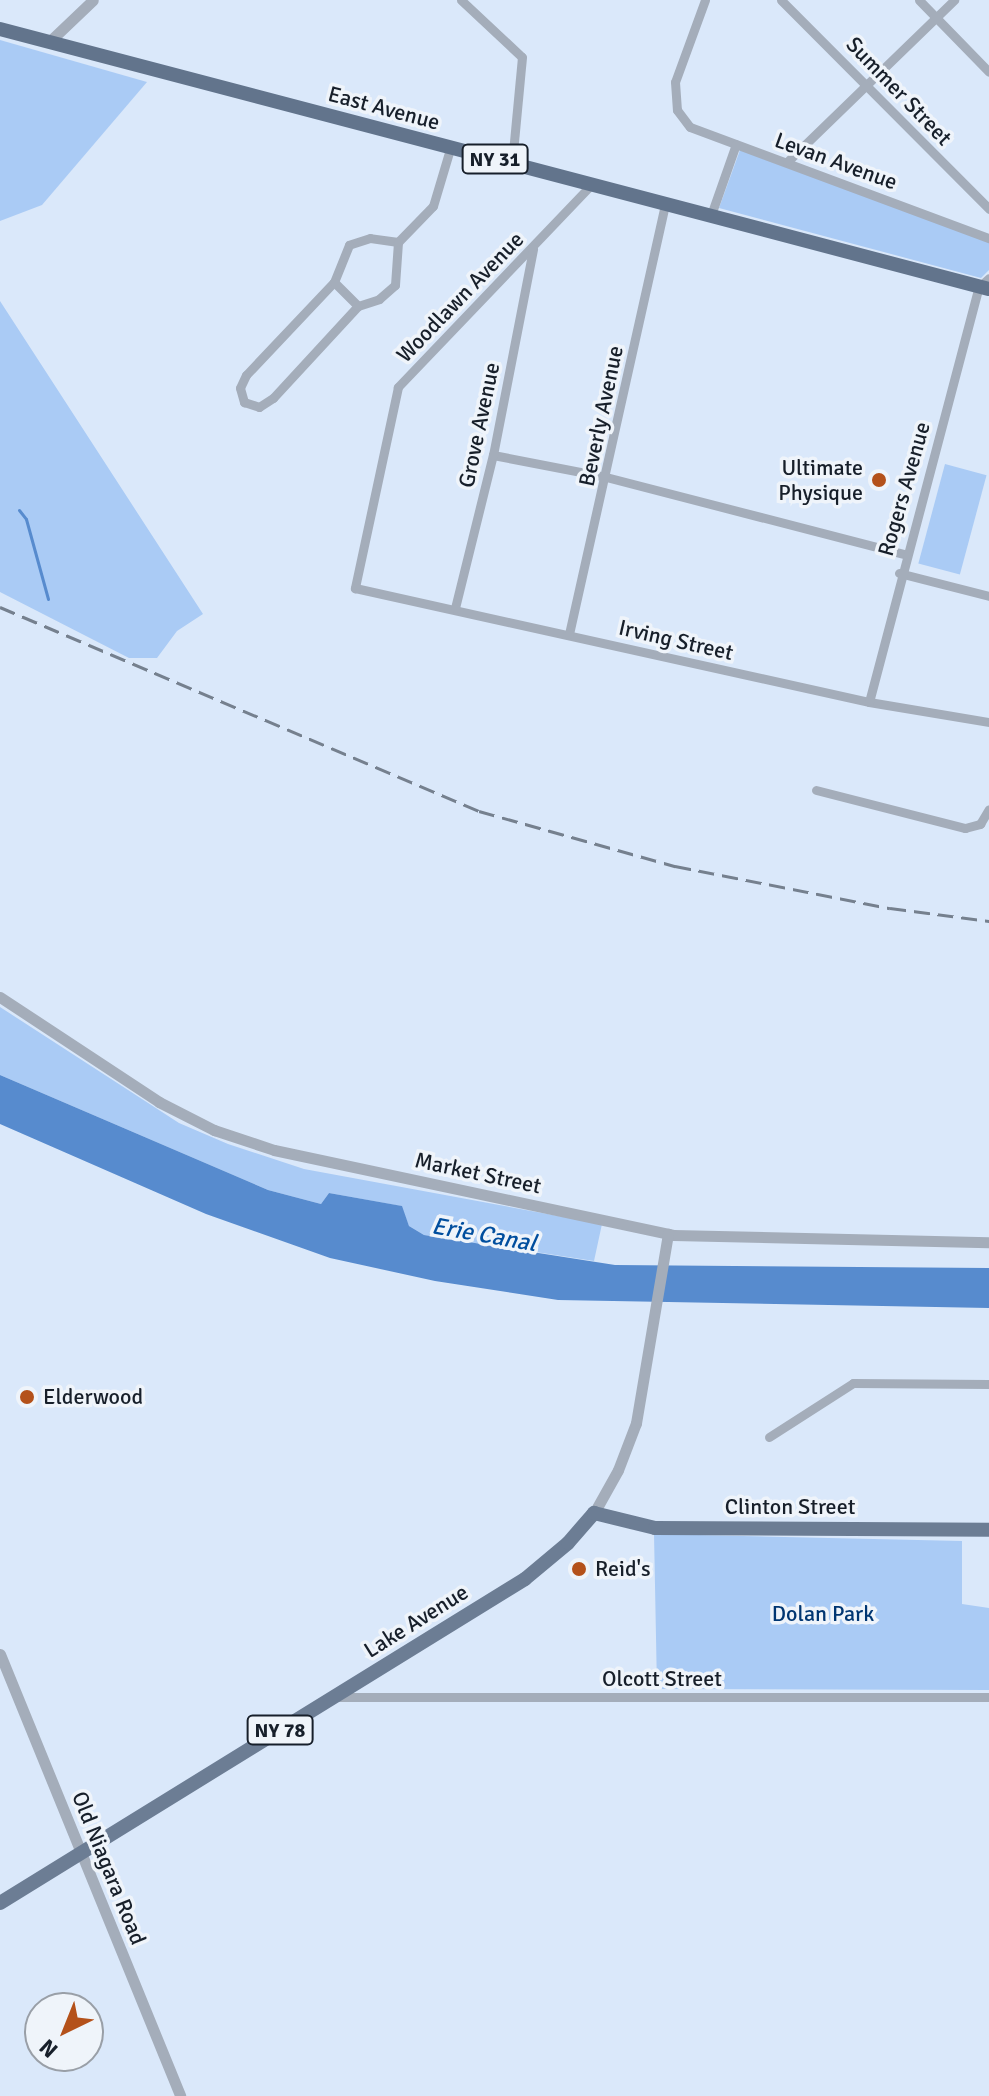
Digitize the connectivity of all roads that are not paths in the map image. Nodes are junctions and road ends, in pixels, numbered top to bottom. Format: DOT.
graph roads {
  1 [pos="93,0"];
  2 [pos="461,0"];
  3 [pos="705,0"];
  4 [pos="781,0"];
  5 [pos="919,0"];
  6 [pos="954,0"];
  7 [pos="936,18"];
  8 [pos="0,29"];
  9 [pos="50,41"];
  10 [pos="989,72"];
  11 [pos="868,83"];
  12 [pos="736,144"];
  13 [pos="450,149"];
  14 [pos="787,162"];
  15 [pos="512,163"];
  16 [pos="589,187"];
  17 [pos="665,205"];
  18 [pos="989,209"];
  19 [pos="711,215"];
  20 [pos="989,238"];
  21 [pos="398,242"];
  22 [pos="533,249"];
  23 [pos="334,282"];
  24 [pos="986,285"];
  25 [pos="358,306"];
  26 [pos="493,455"];
  27 [pos="606,477"];
  28 [pos="904,554"];
  29 [pos="899,573"];
  30 [pos="355,588"];
  31 [pos="989,596"];
  32 [pos="455,608"];
  33 [pos="569,634"];
  34 [pos="869,702"];
  35 [pos="989,722"];
  36 [pos="816,790"];
  37 [pos="989,809"];
  38 [pos="0,997"];
  39 [pos="668,1234"];
  40 [pos="989,1242"];
  41 [pos="989,1384"];
  42 [pos="769,1437"];
  43 [pos="594,1513"];
  44 [pos="989,1530"];
  45 [pos="0,1654"];
  46 [pos="336,1697"];
  47 [pos="989,1697"];
  48 [pos="81,1851"];
  49 [pos="0,1903"];
  50 [pos="180,2096"];
  1 -- 9 [label="street"];
  2 -- 15 [label="street"];
  3 -- 12 [label="street, Levan Avenue"];
  4 -- 11 [label="street, Summer Street"];
  5 -- 7 [label="street"];
  6 -- 7 [label="street"];
  7 -- 10 [label="street"];
  7 -- 11 [label="street"];
  8 -- 9 [label="highway, East Avenue / NY 31"];
  9 -- 13 [label="highway, East Avenue / NY 31"];
  11 -- 14 [label="street"];
  11 -- 18 [label="street, Summer Street"];
  12 -- 14 [label="street, Levan Avenue"];
  12 -- 19 [label="street"];
  13 -- 15 [label="highway, East Avenue / NY 31"];
  13 -- 21 [label="street"];
  14 -- 20 [label="street, Levan Avenue"];
  15 -- 16 [label="highway, East Avenue / NY 31"];
  16 -- 17 [label="highway, East Avenue / NY 31"];
  16 -- 22 [label="street, Woodlawn Avenue"];
  17 -- 19 [label="highway, East Avenue / NY 31"];
  17 -- 27 [label="street, Beverly Avenue"];
  19 -- 24 [label="highway, East Avenue / NY 31"];
  21 -- 23 [label="street"];
  21 -- 25 [label="street"];
  22 -- 26 [label="street, Grove Avenue"];
  22 -- 30 [label="street, Woodlawn Avenue"];
  23 -- 25 [label="street"];
  23 -- 25 [label="street"];
  24 -- 28 [label="street, Rogers Avenue"];
  26 -- 27 [label="street"];
  26 -- 32 [label="street, Grove Avenue"];
  27 -- 28 [label="street"];
  27 -- 33 [label="street, Beverly Avenue"];
  28 -- 29 [label="street, Rogers Avenue"];
  29 -- 31 [label="street"];
  29 -- 34 [label="street, Rogers Avenue"];
  30 -- 32 [label="street, Irving Street"];
  32 -- 33 [label="street, Irving Street"];
  33 -- 34 [label="street, Irving Street"];
  34 -- 35 [label="street, Irving Street"];
  36 -- 37 [label="street"];
  38 -- 39 [label="street, Market Street"];
  39 -- 40 [label="street, Market Street"];
  39 -- 43 [label="street, Lake Avenue"];
  41 -- 42 [label="street"];
  43 -- 44 [label="main road, Clinton Street"];
  43 -- 46 [label="main road, Lake Avenue / NY 78"];
  45 -- 48 [label="street, Old Niagara Road"];
  46 -- 47 [label="street, Olcott Street"];
  46 -- 48 [label="main road, Lake Avenue / NY 78"];
  48 -- 49 [label="main road, Lake Avenue / NY 78"];
  48 -- 50 [label="street, Old Niagara Road"];
}
